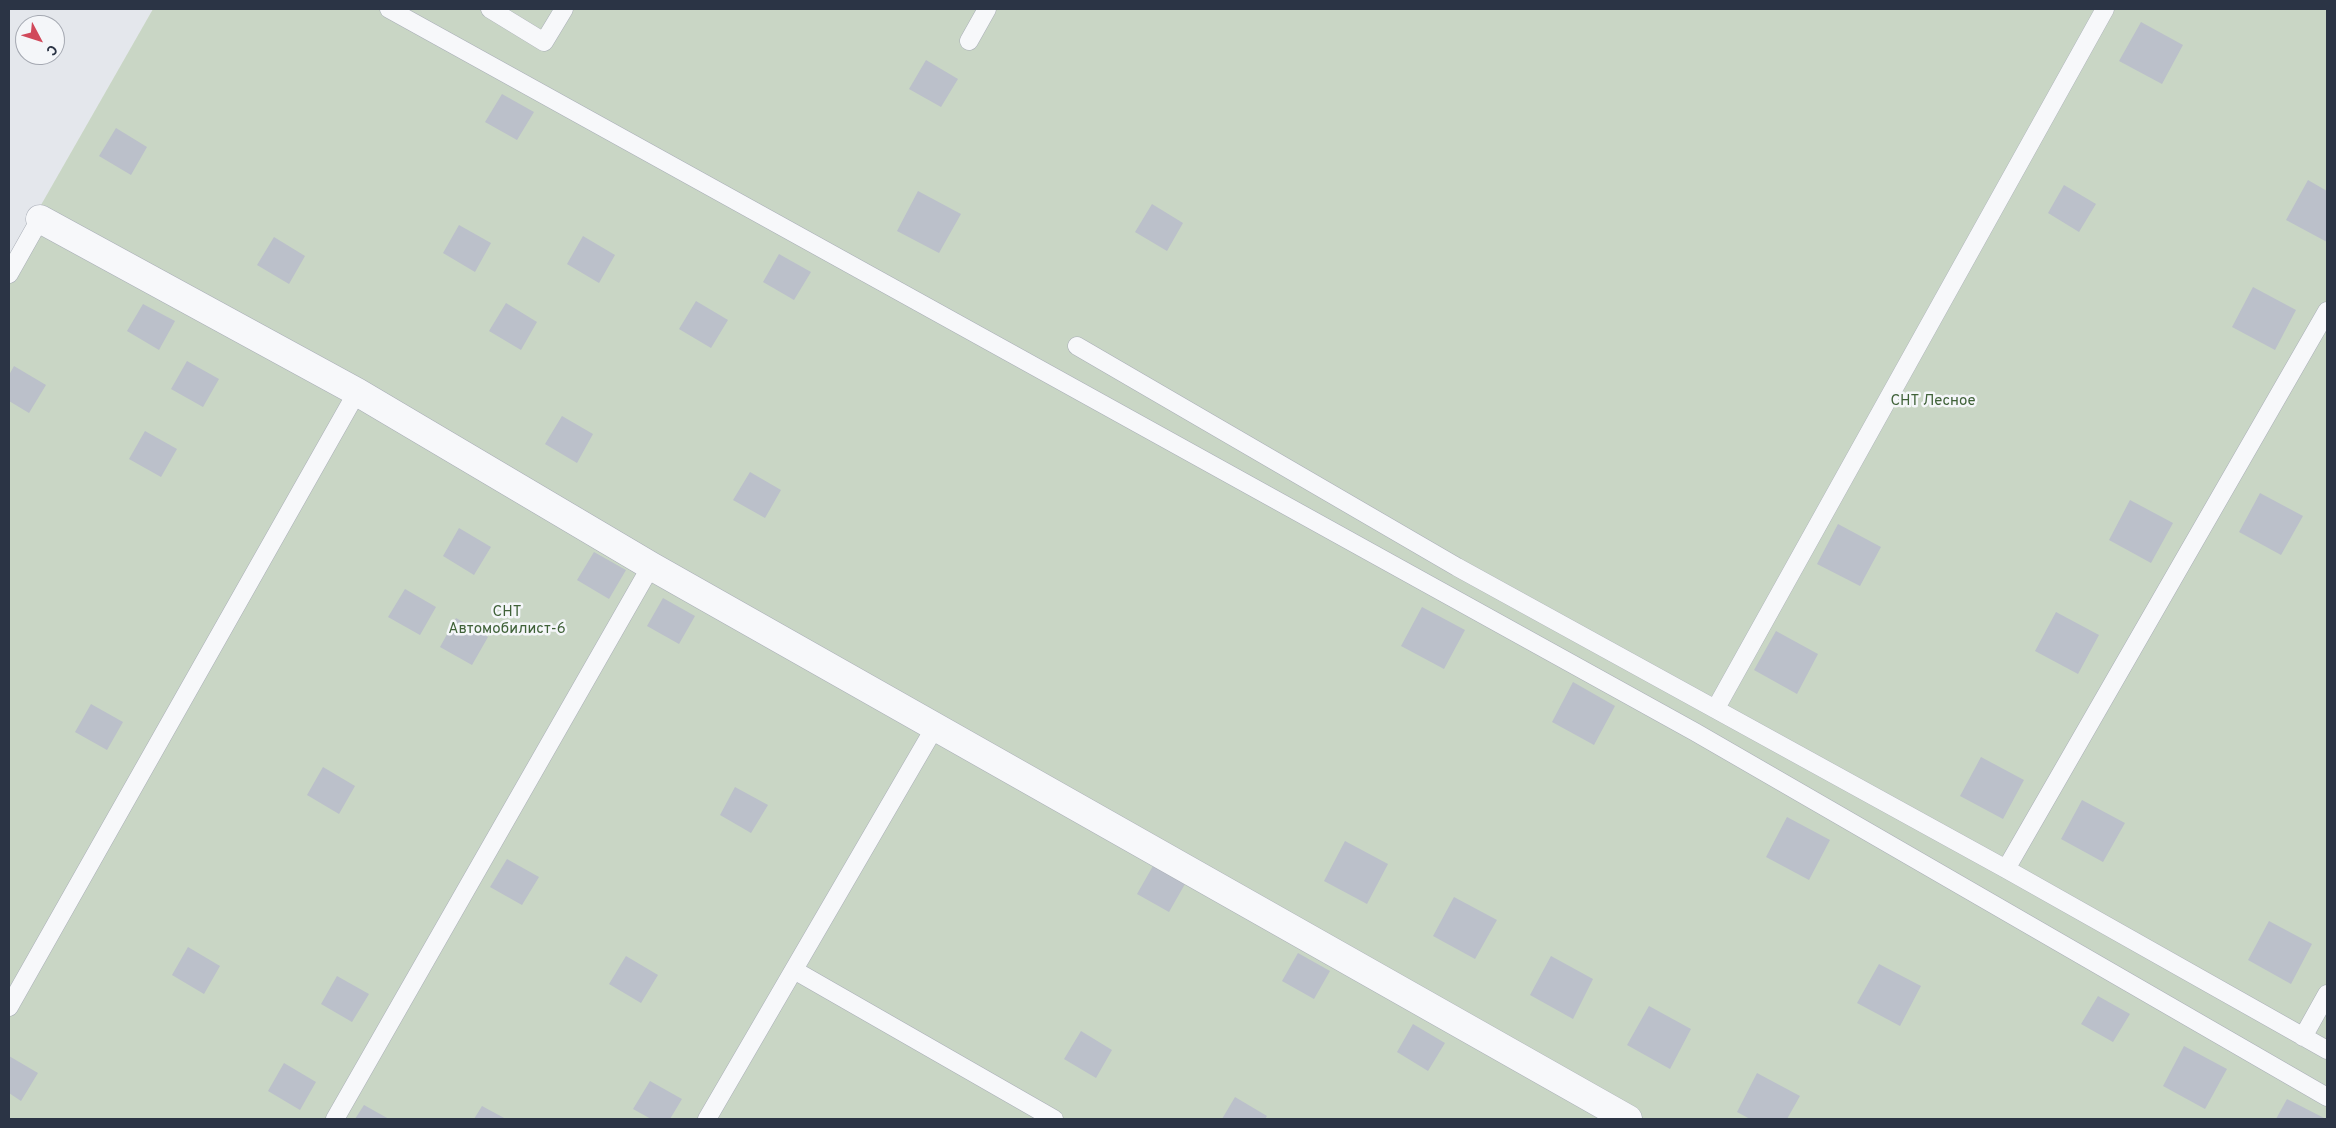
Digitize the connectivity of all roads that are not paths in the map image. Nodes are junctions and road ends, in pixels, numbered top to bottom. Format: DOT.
graph roads {
  1 [pos="389,9"];
  2 [pos="490,9"];
  3 [pos="564,9"];
  4 [pos="987,9"];
  5 [pos="2105,9"];
  6 [pos="969,41"];
  7 [pos="40,219"];
  8 [pos="9,274"];
  9 [pos="2327,311"];
  10 [pos="1077,346"];
  11 [pos="357,392"];
  12 [pos="651,566"];
  13 [pos="1716,708"];
  14 [pos="935,727"];
  15 [pos="2006,868"];
  16 [pos="794,970"];
  17 [pos="2327,994"];
  18 [pos="9,1007"];
  19 [pos="2303,1037"];
  20 [pos="2327,1050"];
  21 [pos="2327,1097"];
  22 [pos="335,1119"];
  23 [pos="707,1119"];
  24 [pos="1054,1119"];
  25 [pos="1628,1119"];
  1 -- 21 [label="lane"];
  2 -- 3 [label="lane"];
  4 -- 6 [label="lane"];
  5 -- 13 [label="lane"];
  7 -- 8 [label="lane"];
  7 -- 11 [label="street"];
  9 -- 15 [label="lane"];
  10 -- 13 [label="lane"];
  11 -- 12 [label="street"];
  11 -- 18 [label="lane"];
  12 -- 14 [label="street"];
  12 -- 22 [label="lane"];
  13 -- 15 [label="lane"];
  14 -- 16 [label="lane"];
  14 -- 25 [label="street"];
  15 -- 19 [label="lane"];
  16 -- 23 [label="lane"];
  16 -- 24 [label="lane"];
  17 -- 19 [label="lane"];
  19 -- 20 [label="lane"];
}
